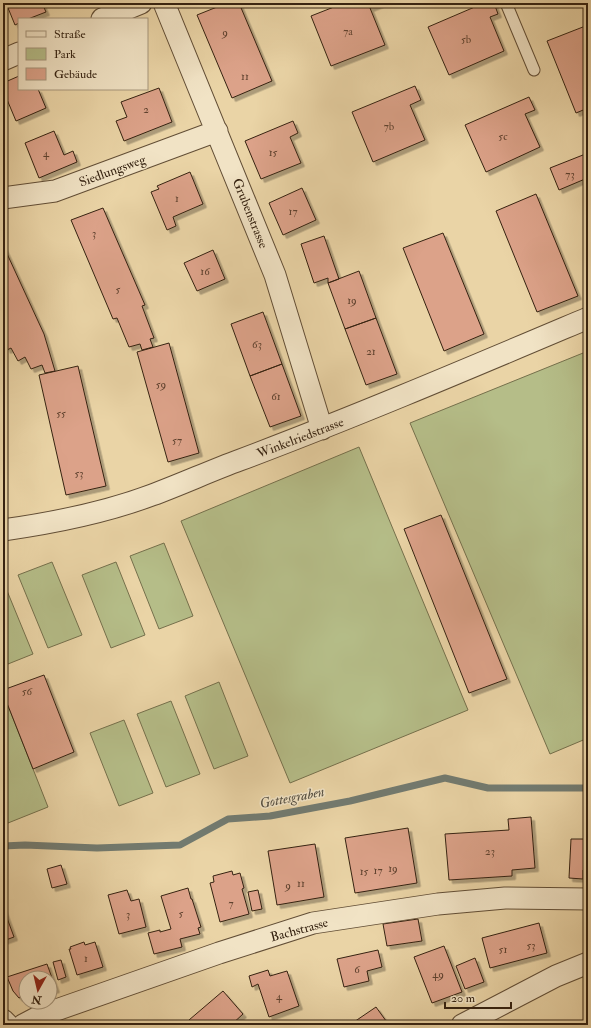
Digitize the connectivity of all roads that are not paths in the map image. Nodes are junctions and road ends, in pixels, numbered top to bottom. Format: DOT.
graph roads {
  1 [pos="141,3"];
  2 [pos="164,3"];
  3 [pos="506,3"];
  4 [pos="104,18"];
  5 [pos="18,53"];
  6 [pos="3,60"];
  7 [pos="534,70"];
  8 [pos="217,131"];
  9 [pos="3,198"];
  10 [pos="588,318"];
  11 [pos="322,429"];
  12 [pos="3,530"];
  13 [pos="588,899"];
  14 [pos="588,963"];
  15 [pos="3,1020"];
  16 [pos="8,1025"];
  17 [pos="23,1025"];
  18 [pos="462,1025"];
  1 -- 4 [label="street"];
  2 -- 8 [label="street, Grubenstrasse"];
  3 -- 7 [label="lane"];
  5 -- 6 [label="street"];
  8 -- 9 [label="street, Siedlungsweg"];
  8 -- 11 [label="street, Grubenstrasse"];
  10 -- 11 [label="street, Winkelriedstrasse"];
  11 -- 12 [label="street, Winkelriedstrasse"];
  13 -- 17 [label="street, Bachstrasse"];
  14 -- 18 [label="street"];
  15 -- 16 [label="street"];
}
